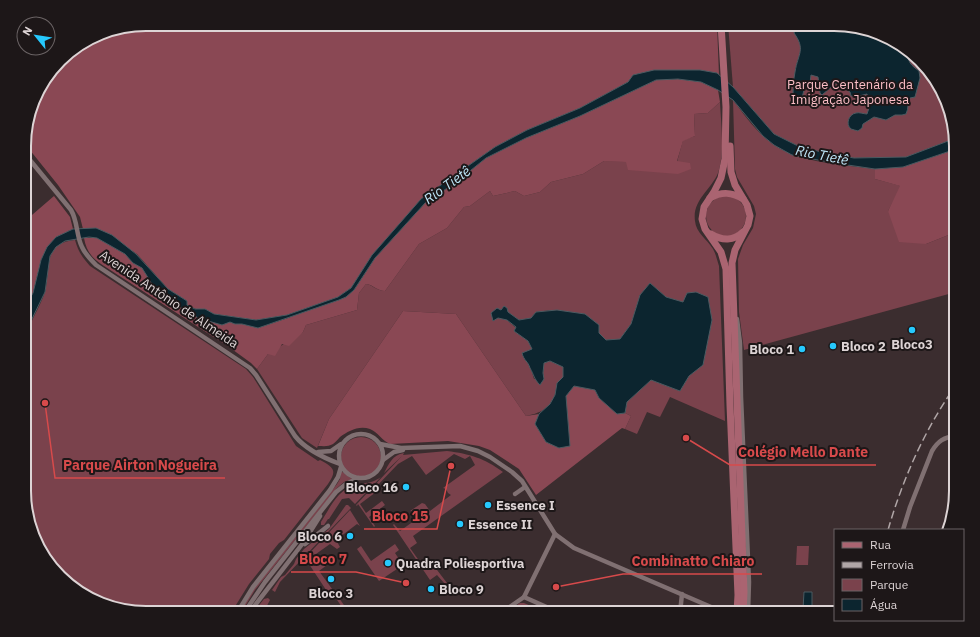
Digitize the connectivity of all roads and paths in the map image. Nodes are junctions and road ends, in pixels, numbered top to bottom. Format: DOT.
graph roads {
  1 [pos="722,31"];
  2 [pos="726,31"];
  3 [pos="727,69"];
  4 [pos="728,107"];
  5 [pos="31,161"];
  6 [pos="709,198"];
  7 [pos="744,199"];
  8 [pos="745,230"];
  9 [pos="709,233"];
  10 [pos="732,274"];
  11 [pos="949,438"];
  12 [pos="343,442"];
  13 [pos="380,444"];
  14 [pos="408,448"];
  15 [pos="316,452"];
  16 [pos="383,460"];
  17 [pos="341,466"];
  18 [pos="358,478"];
  19 [pos="526,487"];
  20 [pos="515,494"];
  21 [pos="324,507"];
  22 [pos="317,521"];
  23 [pos="903,529"];
  24 [pos="555,534"];
  25 [pos="296,552"];
  26 [pos="682,594"];
  27 [pos="524,597"];
  28 [pos="241,606"];
  29 [pos="249,606"];
  30 [pos="254,606"];
  31 [pos="511,606"];
  32 [pos="544,606"];
  33 [pos="681,606"];
  34 [pos="709,606"];
  35 [pos="737,606"];
  36 [pos="743,606"];
  37 [pos="748,606"];
  1 -- 3 [label="main road"];
  2 -- 3 [label="main road"];
  3 -- 4 [label="main road"];
  4 -- 6 [label="main road"];
  4 -- 7 [label="main road"];
  5 -- 15 [label="street, Avenida Antônio de Almeida"];
  6 -- 7 [label="main road"];
  6 -- 9 [label="main road"];
  7 -- 8 [label="main road"];
  8 -- 9 [label="main road"];
  8 -- 10 [label="main road"];
  9 -- 35 [label="main road"];
  10 -- 36 [label="main road"];
  10 -- 37 [label="street"];
  11 -- 23 [label="street"];
  12 -- 13 [label="street"];
  12 -- 15 [label="street"];
  12 -- 17 [label="street"];
  13 -- 14 [label="street"];
  13 -- 16 [label="street"];
  14 -- 16 [label="street"];
  14 -- 19 [label="street"];
  15 -- 17 [label="street, Avenida Antônio de Almeida"];
  16 -- 18 [label="street"];
  17 -- 18 [label="street, Avenida Antônio de Almeida"];
  17 -- 28 [label="street"];
  18 -- 21 [label="street"];
  19 -- 20 [label="street"];
  19 -- 24 [label="street"];
  21 -- 22 [label="street"];
  21 -- 29 [label="street"];
  22 -- 25 [label="street"];
  22 -- 25 [label="street"];
  24 -- 26 [label="street"];
  24 -- 27 [label="street"];
  25 -- 30 [label="street"];
  26 -- 33 [label="street"];
  26 -- 34 [label="street"];
  27 -- 31 [label="street"];
  27 -- 32 [label="street"];
}
